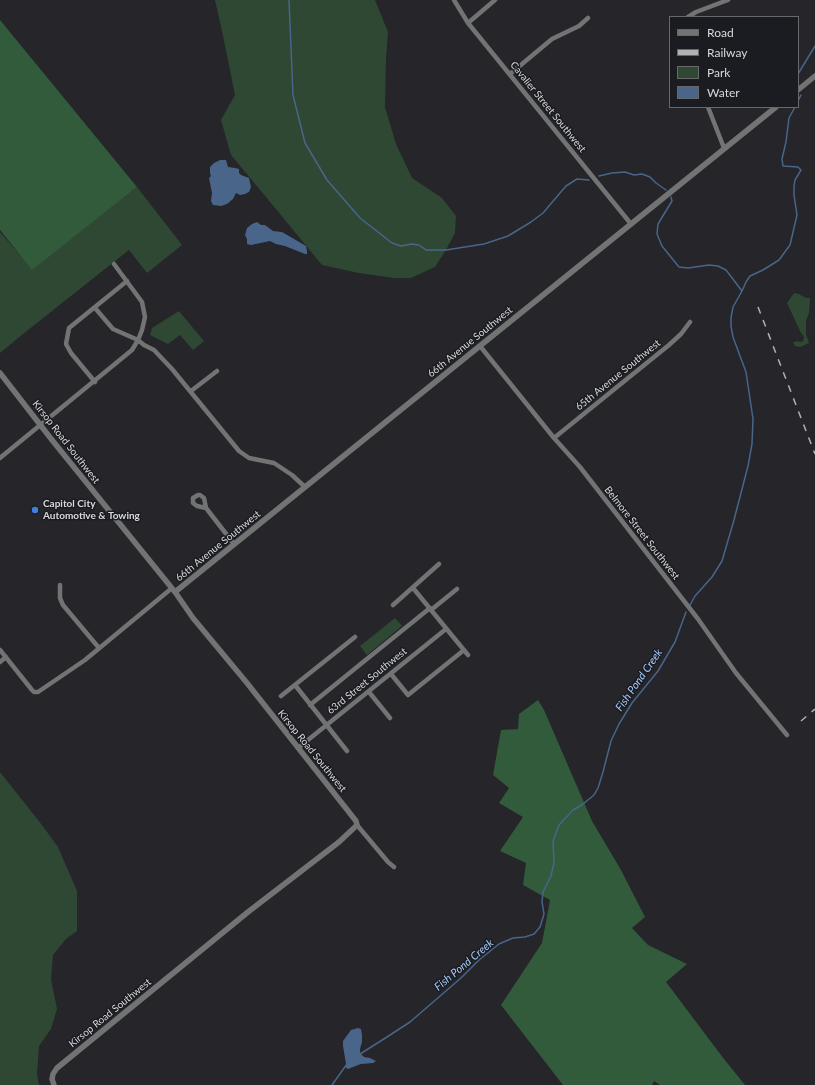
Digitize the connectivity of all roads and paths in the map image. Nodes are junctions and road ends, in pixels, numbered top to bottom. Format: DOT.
graph roads {
  1 [pos="454,0"];
  2 [pos="495,0"];
  3 [pos="728,0"];
  4 [pos="690,16"];
  5 [pos="588,18"];
  6 [pos="468,23"];
  7 [pos="510,74"];
  8 [pos="815,76"];
  9 [pos="799,89"];
  10 [pos="708,108"];
  11 [pos="775,108"];
  12 [pos="724,148"];
  13 [pos="631,224"];
  14 [pos="114,264"];
  15 [pos="127,281"];
  16 [pos="95,308"];
  17 [pos="690,322"];
  18 [pos="138,340"];
  19 [pos="480,346"];
  20 [pos="217,371"];
  21 [pos="0,373"];
  22 [pos="95,382"];
  23 [pos="191,391"];
  24 [pos="40,425"];
  25 [pos="554,438"];
  26 [pos="0,458"];
  27 [pos="305,487"];
  28 [pos="206,508"];
  29 [pos="234,544"];
  30 [pos="440,564"];
  31 [pos="60,585"];
  32 [pos="413,588"];
  33 [pos="457,589"];
  34 [pos="174,590"];
  35 [pos="392,606"];
  36 [pos="430,609"];
  37 [pos="446,628"];
  38 [pos="355,637"];
  39 [pos="99,648"];
  40 [pos="0,650"];
  41 [pos="464,650"];
  42 [pos="468,655"];
  43 [pos="6,657"];
  44 [pos="0,662"];
  45 [pos="390,674"];
  46 [pos="295,685"];
  47 [pos="368,692"];
  48 [pos="281,696"];
  49 [pos="310,705"];
  50 [pos="390,718"];
  51 [pos="327,725"];
  52 [pos="787,735"];
  53 [pos="298,748"];
  54 [pos="347,751"];
  55 [pos="357,824"];
  56 [pos="394,867"];
  57 [pos="54,1085"];
  1 -- 6 [label="street, Cavalier Street Southwest"];
  2 -- 6 [label="street"];
  3 -- 4 [label="street"];
  5 -- 7 [label="street"];
  6 -- 7 [label="street, Cavalier Street Southwest"];
  7 -- 13 [label="street, Cavalier Street Southwest"];
  8 -- 9 [label="street"];
  10 -- 12 [label="street"];
  11 -- 12 [label="street, 66th Avenue Southwest"];
  12 -- 13 [label="street, 66th Avenue Southwest"];
  13 -- 19 [label="street, 66th Avenue Southwest"];
  14 -- 15 [label="street"];
  15 -- 16 [label="street"];
  15 -- 18 [label="street"];
  16 -- 18 [label="street"];
  16 -- 22 [label="street"];
  17 -- 25 [label="street, 65th Avenue Southwest"];
  18 -- 22 [label="street"];
  18 -- 23 [label="street"];
  19 -- 25 [label="street, Belmore Street Southwest"];
  19 -- 27 [label="street, 66th Avenue Southwest"];
  20 -- 23 [label="street"];
  21 -- 24 [label="street, Kirsop Road Southwest"];
  22 -- 24 [label="street"];
  23 -- 27 [label="street"];
  24 -- 26 [label="street"];
  24 -- 34 [label="street, Kirsop Road Southwest"];
  25 -- 52 [label="street, Belmore Street Southwest"];
  27 -- 29 [label="street, 66th Avenue Southwest"];
  28 -- 29 [label="street"];
  29 -- 34 [label="street, 66th Avenue Southwest"];
  30 -- 32 [label="street"];
  31 -- 39 [label="street"];
  32 -- 35 [label="street"];
  32 -- 36 [label="street"];
  33 -- 36 [label="street"];
  34 -- 39 [label="street, 66th Avenue Southwest"];
  34 -- 53 [label="street, Kirsop Road Southwest"];
  36 -- 37 [label="street"];
  36 -- 49 [label="street"];
  37 -- 41 [label="street"];
  37 -- 45 [label="street, 63rd Street Southwest"];
  38 -- 46 [label="street"];
  39 -- 43 [label="street, 66th Avenue Southwest"];
  40 -- 43 [label="street"];
  41 -- 42 [label="street"];
  41 -- 45 [label="street"];
  43 -- 44 [label="street"];
  45 -- 47 [label="street, 63rd Street Southwest"];
  46 -- 48 [label="street"];
  46 -- 49 [label="street"];
  47 -- 50 [label="street"];
  47 -- 51 [label="street, 63rd Street Southwest"];
  49 -- 51 [label="street"];
  51 -- 53 [label="street, 63rd Street Southwest"];
  51 -- 54 [label="street"];
  53 -- 55 [label="street, Kirsop Road Southwest"];
  55 -- 56 [label="street"];
  55 -- 57 [label="street, Kirsop Road Southwest"];
}
